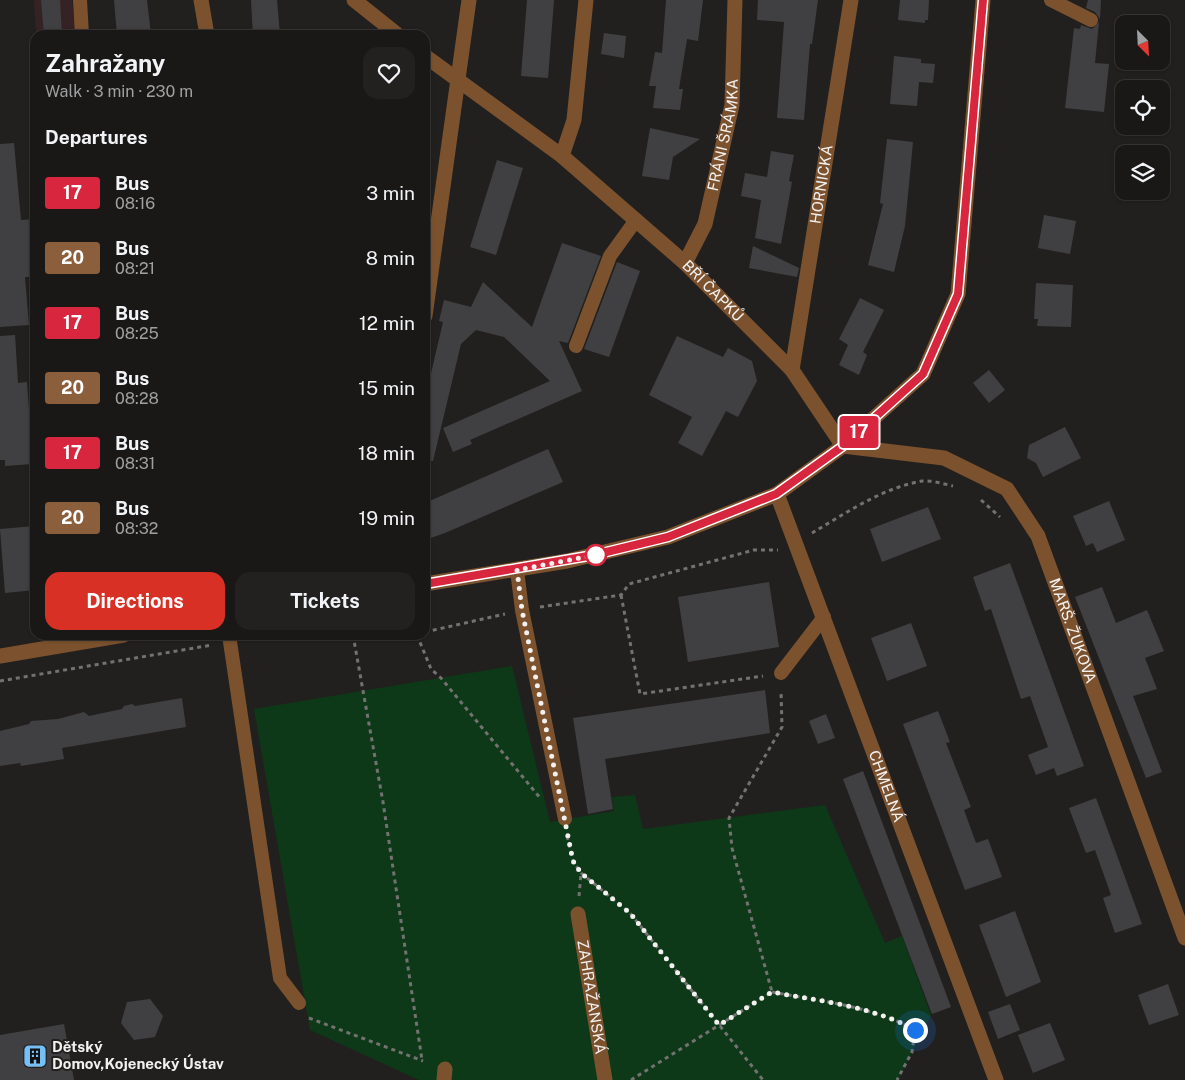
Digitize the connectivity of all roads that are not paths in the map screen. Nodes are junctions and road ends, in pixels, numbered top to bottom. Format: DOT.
graph roads {
  1 [pos="80,0"];
  2 [pos="202,0"];
  3 [pos="354,0"];
  4 [pos="469,0"];
  5 [pos="586,0"];
  6 [pos="735,0"];
  7 [pos="851,0"];
  8 [pos="983,0"];
  9 [pos="1051,0"];
  10 [pos="1090,20"];
  11 [pos="82,30"];
  12 [pos="206,30"];
  13 [pos="392,30"];
  14 [pos="430,60"];
  15 [pos="459,83"];
  16 [pos="562,156"];
  17 [pos="636,220"];
  18 [pos="685,263"];
  19 [pos="430,282"];
  20 [pos="576,346"];
  21 [pos="792,370"];
  22 [pos="843,446"];
  23 [pos="776,494"];
  24 [pos="517,570"];
  25 [pos="430,583"];
  26 [pos="824,618"];
  27 [pos="94,640"];
  28 [pos="230,640"];
  29 [pos="0,656"];
  30 [pos="781,673"];
  31 [pos="565,819"];
  32 [pos="578,914"];
  33 [pos="1185,938"];
  34 [pos="298,1003"];
  35 [pos="605,1080"];
  36 [pos="996,1080"];
  1 -- 11 [label="lane"];
  2 -- 12 [label="street"];
  3 -- 13 [label="street"];
  4 -- 15 [label="street"];
  5 -- 16 [label="street"];
  6 -- 18 [label="street, FRÁNI ŠRÁMKA"];
  7 -- 21 [label="street, HORNICKÁ"];
  8 -- 22 [label="street"];
  9 -- 10 [label="lane"];
  14 -- 15 [label="street, BŘÍ ČAPKŮ"];
  15 -- 16 [label="street, BŘÍ ČAPKŮ"];
  15 -- 19 [label="street"];
  16 -- 17 [label="street, BŘÍ ČAPKŮ"];
  17 -- 18 [label="street, BŘÍ ČAPKŮ"];
  17 -- 20 [label="lane"];
  18 -- 21 [label="street, BŘÍ ČAPKŮ"];
  21 -- 22 [label="street, BŘÍ ČAPKŮ"];
  22 -- 23 [label="street"];
  22 -- 33 [label="street, MARŠ. ŽUKOVA"];
  23 -- 24 [label="street"];
  23 -- 26 [label="street, CHMELNÁ"];
  24 -- 25 [label="street"];
  24 -- 31 [label="lane"];
  26 -- 30 [label="lane"];
  26 -- 36 [label="street, CHMELNÁ"];
  27 -- 29 [label="street"];
  28 -- 34 [label="lane"];
  32 -- 35 [label="street, ZAHRAŽANSKÁ"];
}
